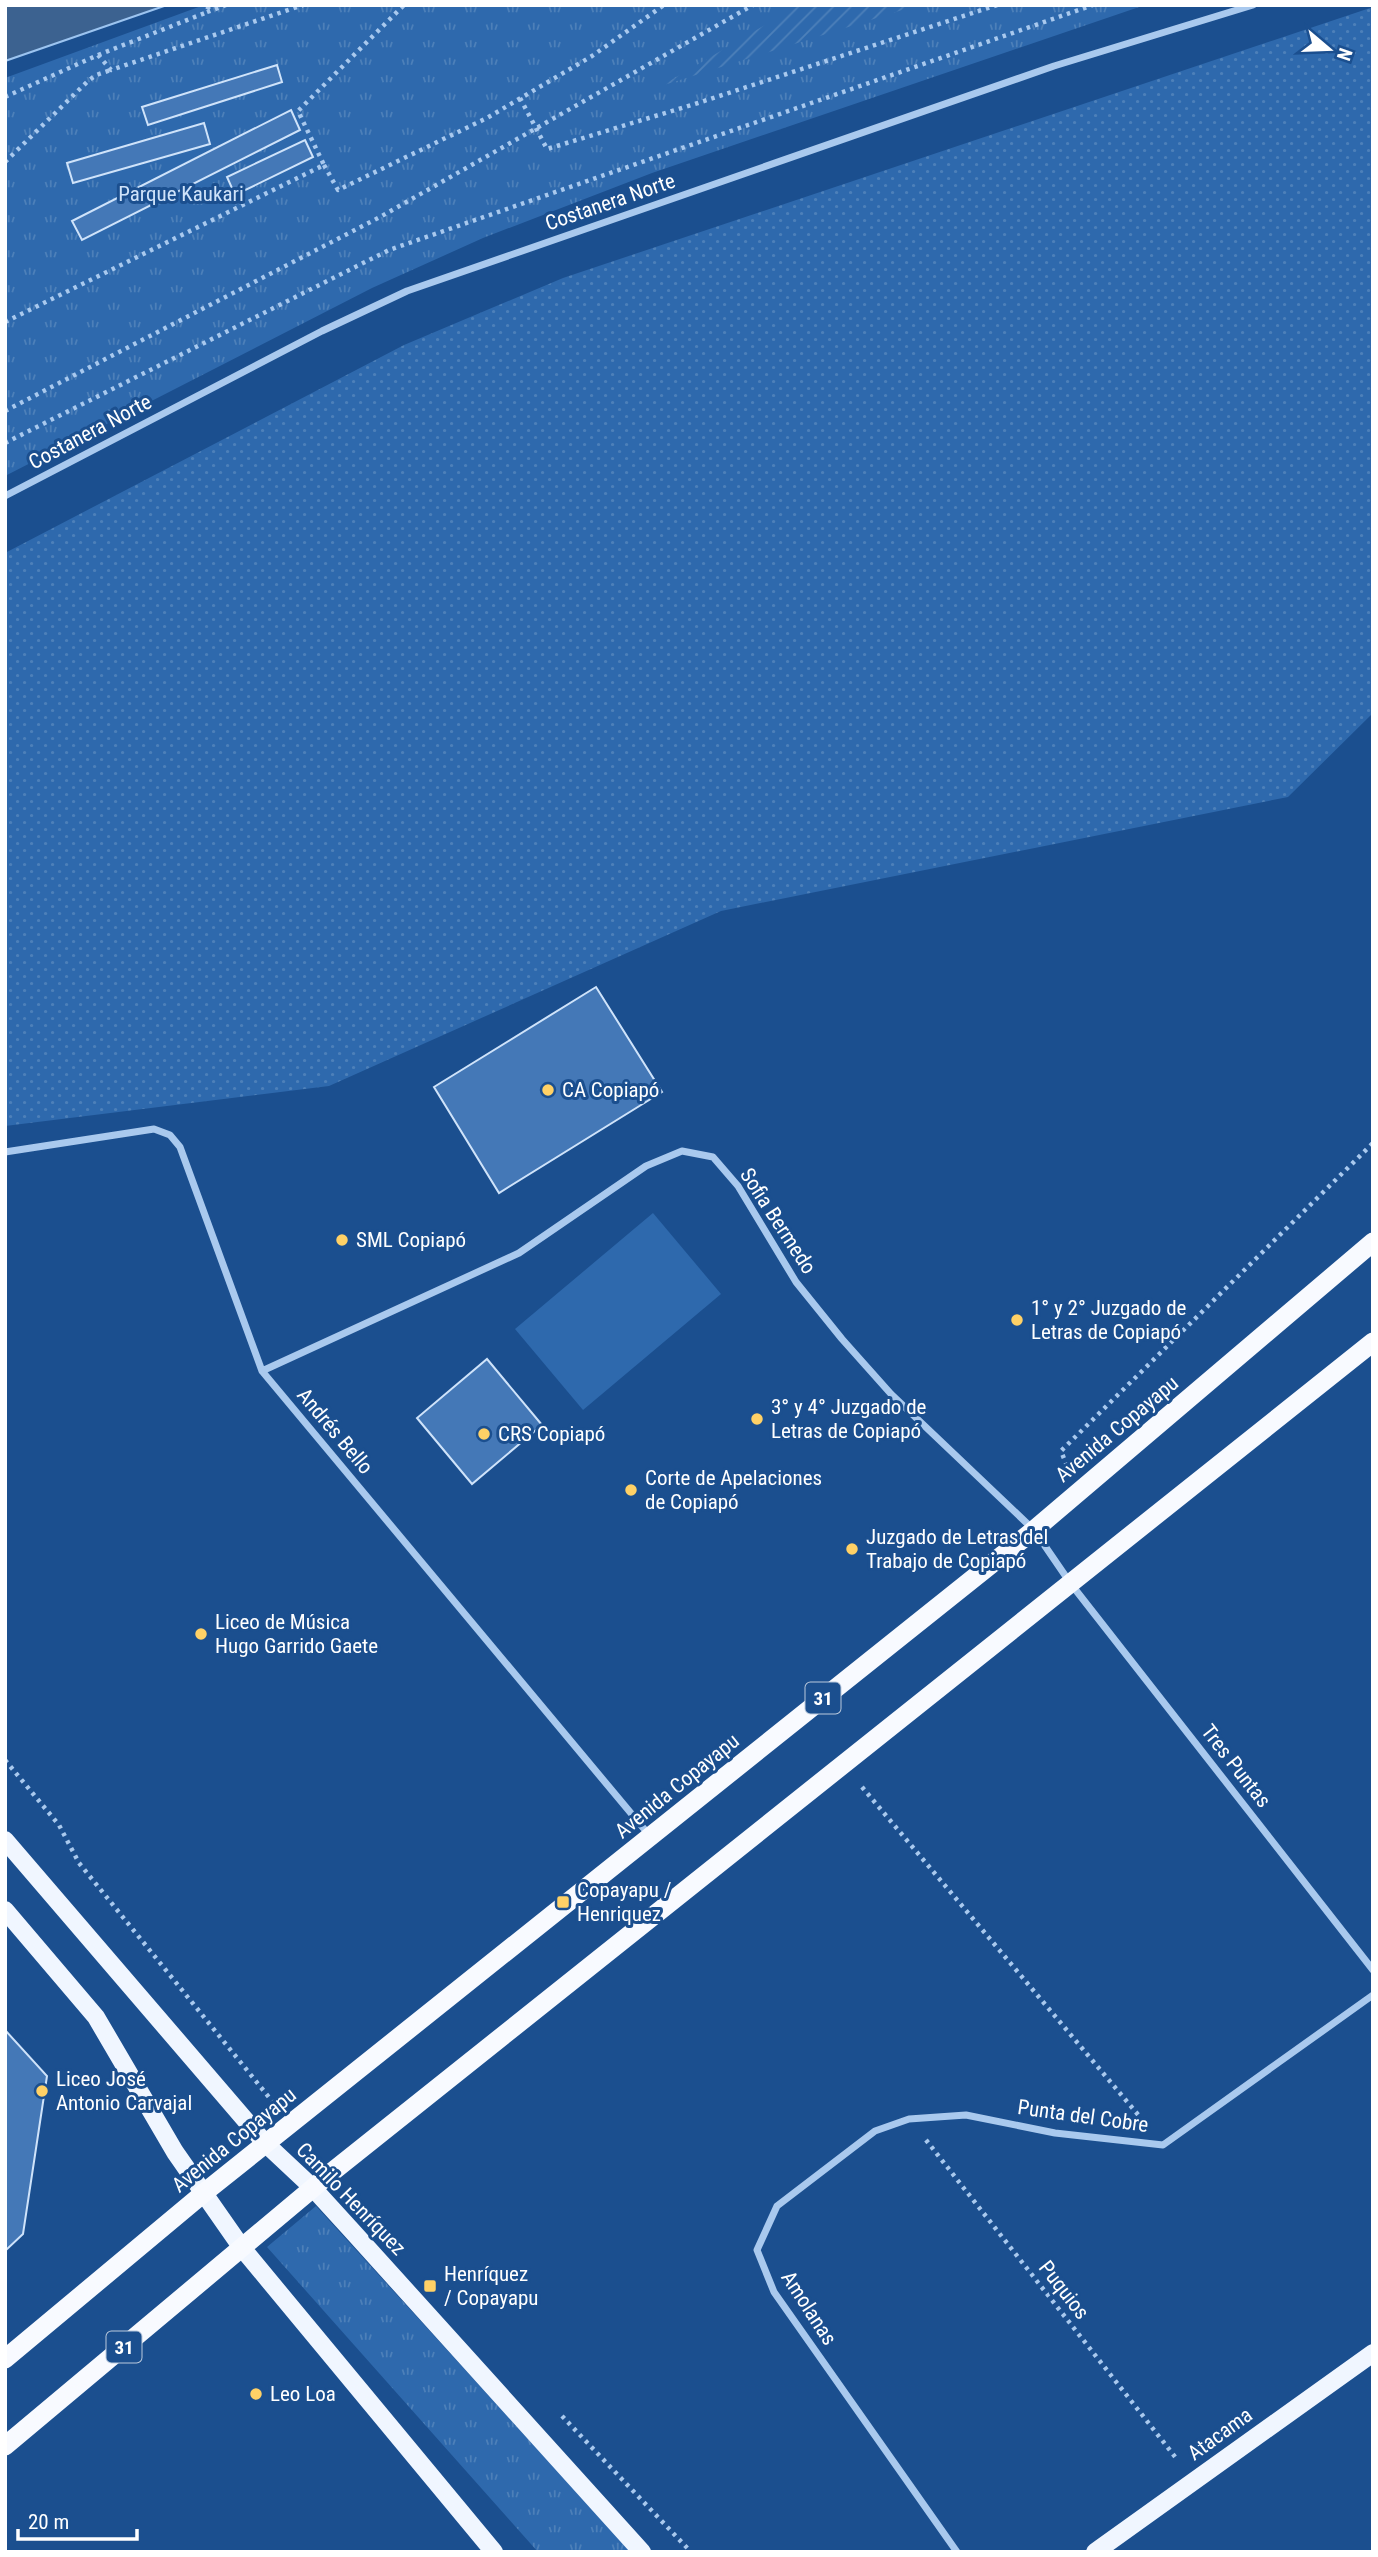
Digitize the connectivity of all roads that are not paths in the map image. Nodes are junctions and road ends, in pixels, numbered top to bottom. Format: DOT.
graph roads {
  1 [pos="1253,5"];
  2 [pos="5,496"];
  3 [pos="5,1152"];
  4 [pos="1373,1242"];
  5 [pos="1373,1342"];
  6 [pos="262,1371"];
  7 [pos="1034,1530"];
  8 [pos="1071,1584"];
  9 [pos="651,1837"];
  10 [pos="5,1840"];
  11 [pos="5,1910"];
  12 [pos="1373,1970"];
  13 [pos="1373,1994"];
  14 [pos="909,2119"];
  15 [pos="265,2143"];
  16 [pos="313,2188"];
  17 [pos="205,2192"];
  18 [pos="242,2248"];
  19 [pos="1373,2353"];
  20 [pos="5,2359"];
  21 [pos="5,2446"];
  22 [pos="495,2552"];
  23 [pos="642,2552"];
  24 [pos="957,2552"];
  25 [pos="1095,2552"];
  1 -- 2 [label="street, Costanera Norte"];
  3 -- 6 [label="street, Andrés Bello"];
  4 -- 7 [label="highway, Avenida Copayapu / 31"];
  5 -- 8 [label="highway, 31"];
  6 -- 7 [label="street, Sofia Bermedo"];
  6 -- 9 [label="street, Andrés Bello"];
  7 -- 8 [label="street, Sofia Bermedo"];
  7 -- 9 [label="highway, Avenida Copayapu / 31"];
  8 -- 12 [label="street, Tres Puntas"];
  8 -- 16 [label="highway, 31"];
  9 -- 15 [label="highway, Avenida Copayapu / 31"];
  10 -- 15 [label="main road, Camilo Henríquez"];
  11 -- 17 [label="main road"];
  13 -- 14 [label="street, Punta del Cobre"];
  14 -- 24 [label="street, Amolanas"];
  15 -- 16 [label="main road, Camilo Henríquez"];
  15 -- 17 [label="highway, Avenida Copayapu / 31"];
  16 -- 18 [label="highway, 31"];
  16 -- 23 [label="main road, Camilo Henríquez"];
  17 -- 18 [label="main road"];
  17 -- 20 [label="highway, Avenida Copayapu / 31"];
  18 -- 21 [label="highway, 31"];
  18 -- 22 [label="main road"];
  19 -- 25 [label="main road, Atacama"];
}
